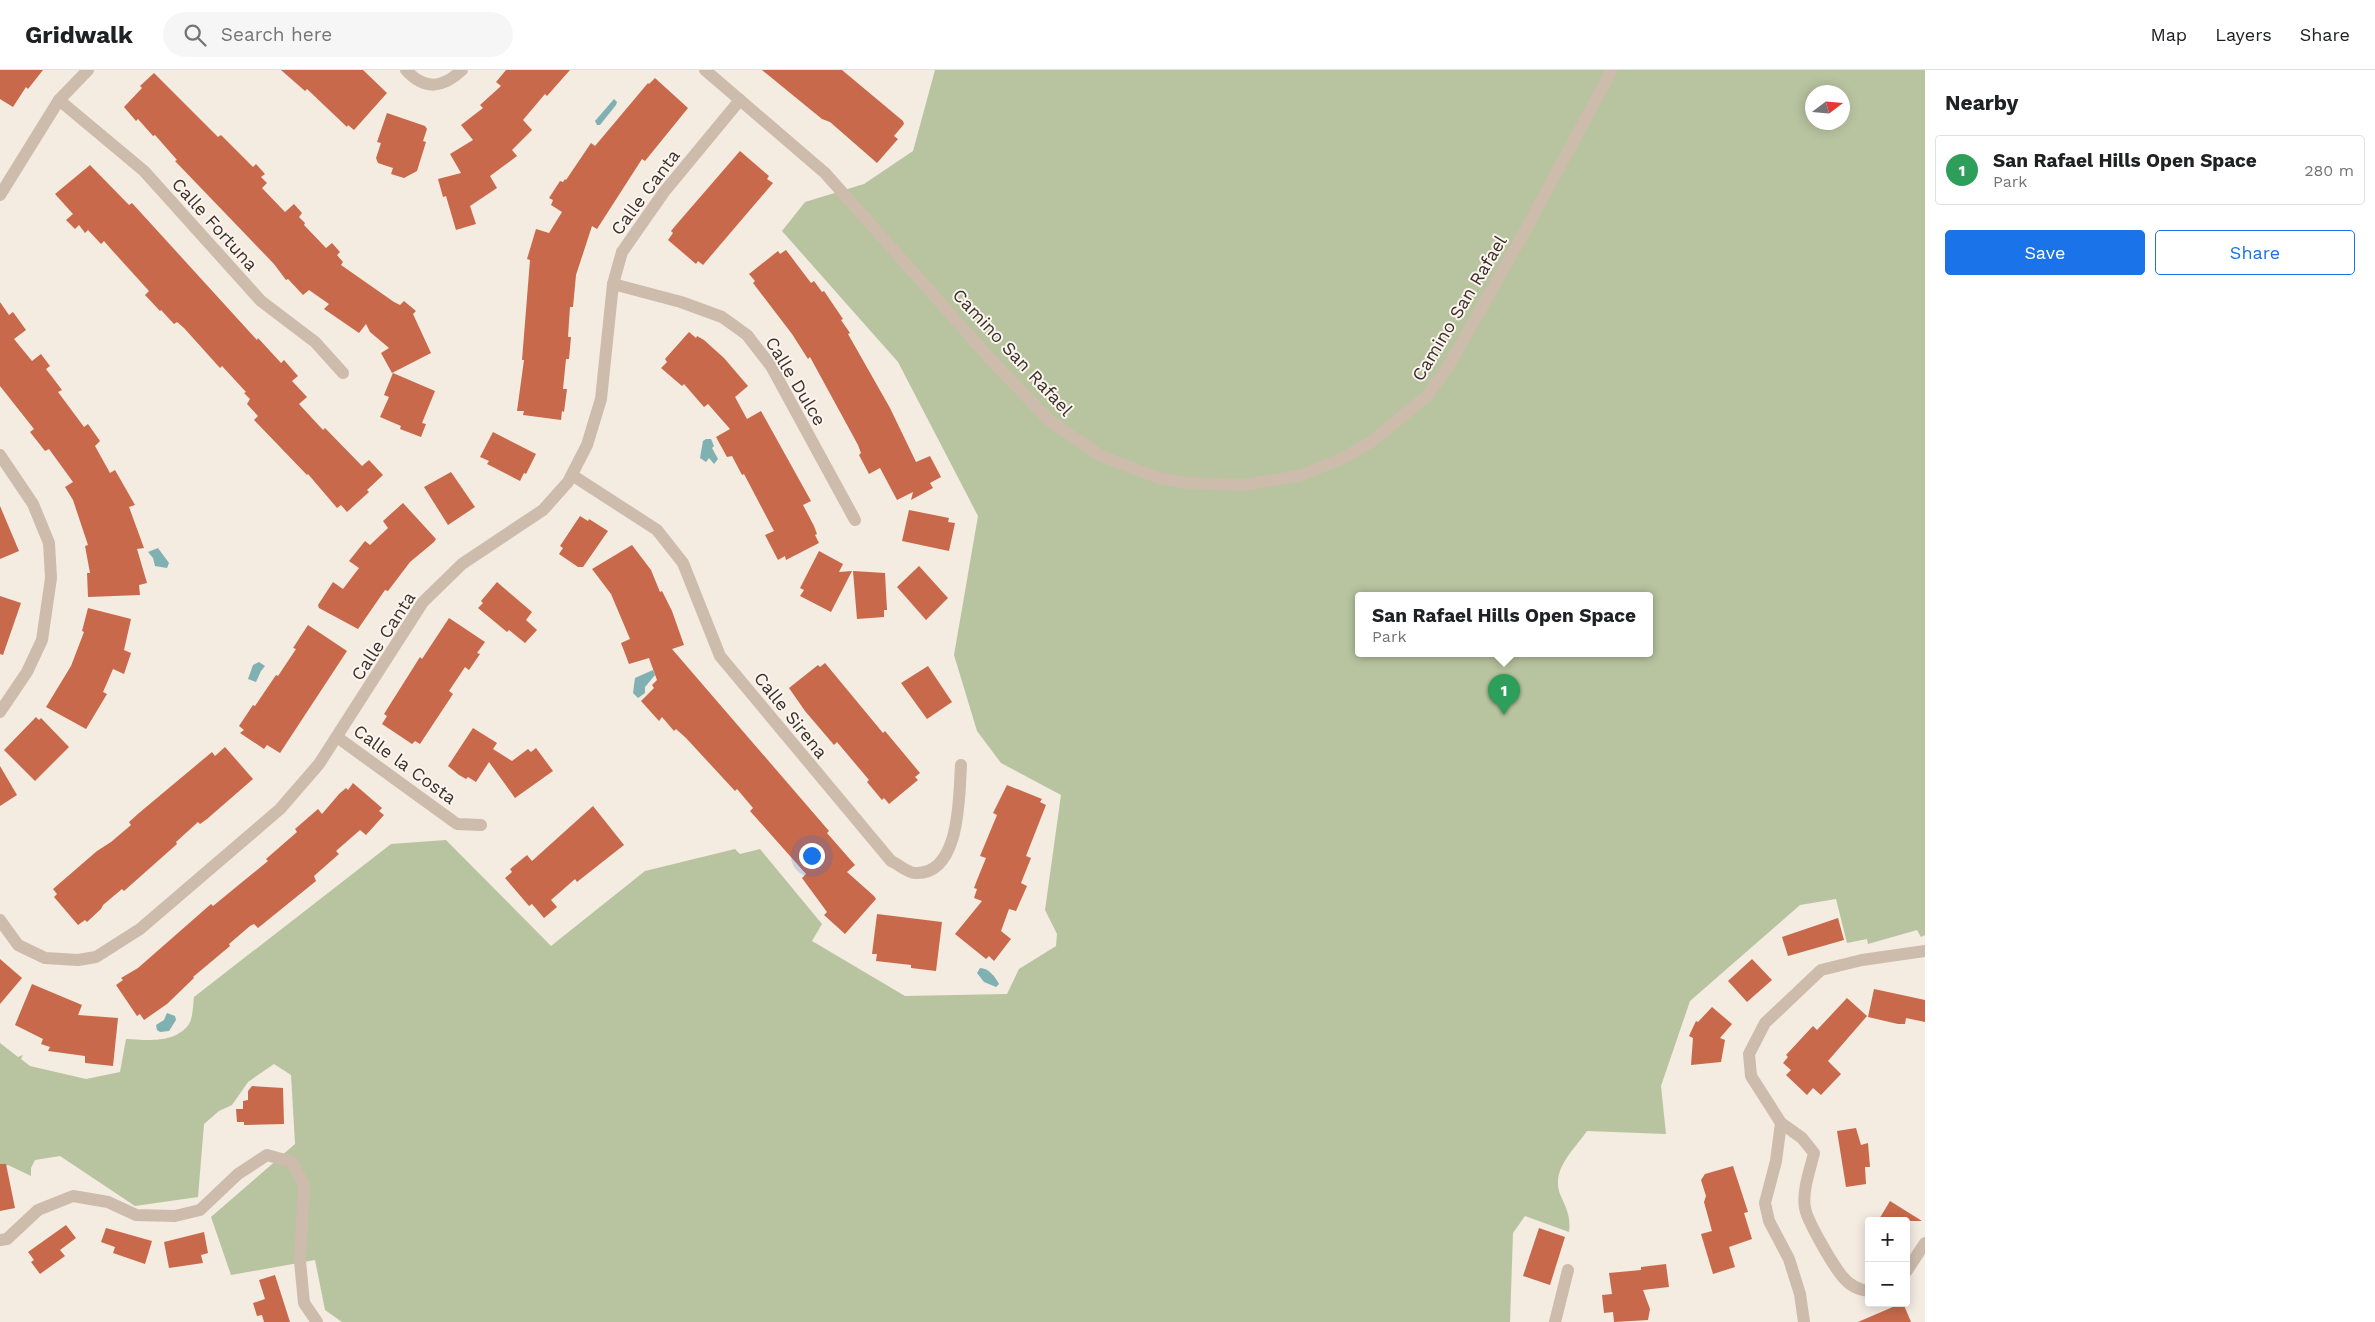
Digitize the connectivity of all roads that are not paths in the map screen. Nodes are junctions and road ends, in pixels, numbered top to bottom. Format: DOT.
graph roads {
  1 [pos="88,70"];
  2 [pos="406,70"];
  3 [pos="462,70"];
  4 [pos="705,70"];
  5 [pos="1612,70"];
  6 [pos="59,100"];
  7 [pos="740,100"];
  8 [pos="0,195"];
  9 [pos="613,284"];
  10 [pos="343,373"];
  11 [pos="0,455"];
  12 [pos="572,475"];
  13 [pos="855,520"];
  14 [pos="0,712"];
  15 [pos="338,737"];
  16 [pos="961,765"];
  17 [pos="481,825"];
  18 [pos="0,920"];
  19 [pos="1925,951"];
  20 [pos="1781,1123"];
  21 [pos="0,1240"];
  22 [pos="1925,1243"];
  23 [pos="1910,1266"];
  24 [pos="1568,1270"];
  25 [pos="1865,1291"];
  26 [pos="317,1322"];
  27 [pos="1555,1322"];
  28 [pos="1804,1322"];
  1 -- 6 [label="street"];
  2 -- 3 [label="street"];
  4 -- 7 [label="street, Camino San Rafael"];
  5 -- 7 [label="street, Camino San Rafael"];
  6 -- 8 [label="street"];
  6 -- 10 [label="street, Calle Fortuna"];
  7 -- 9 [label="street, Calle Canta"];
  9 -- 12 [label="street, Calle Canta"];
  9 -- 13 [label="street, Calle Dulce"];
  11 -- 14 [label="street"];
  12 -- 15 [label="street, Calle Canta"];
  12 -- 16 [label="street, Calle Sirena"];
  15 -- 17 [label="street, Calle la Costa"];
  15 -- 18 [label="street, Calle Canta"];
  19 -- 20 [label="street"];
  20 -- 25 [label="street"];
  20 -- 28 [label="street"];
  21 -- 26 [label="street"];
  22 -- 23 [label="street"];
  24 -- 27 [label="street"];
}
